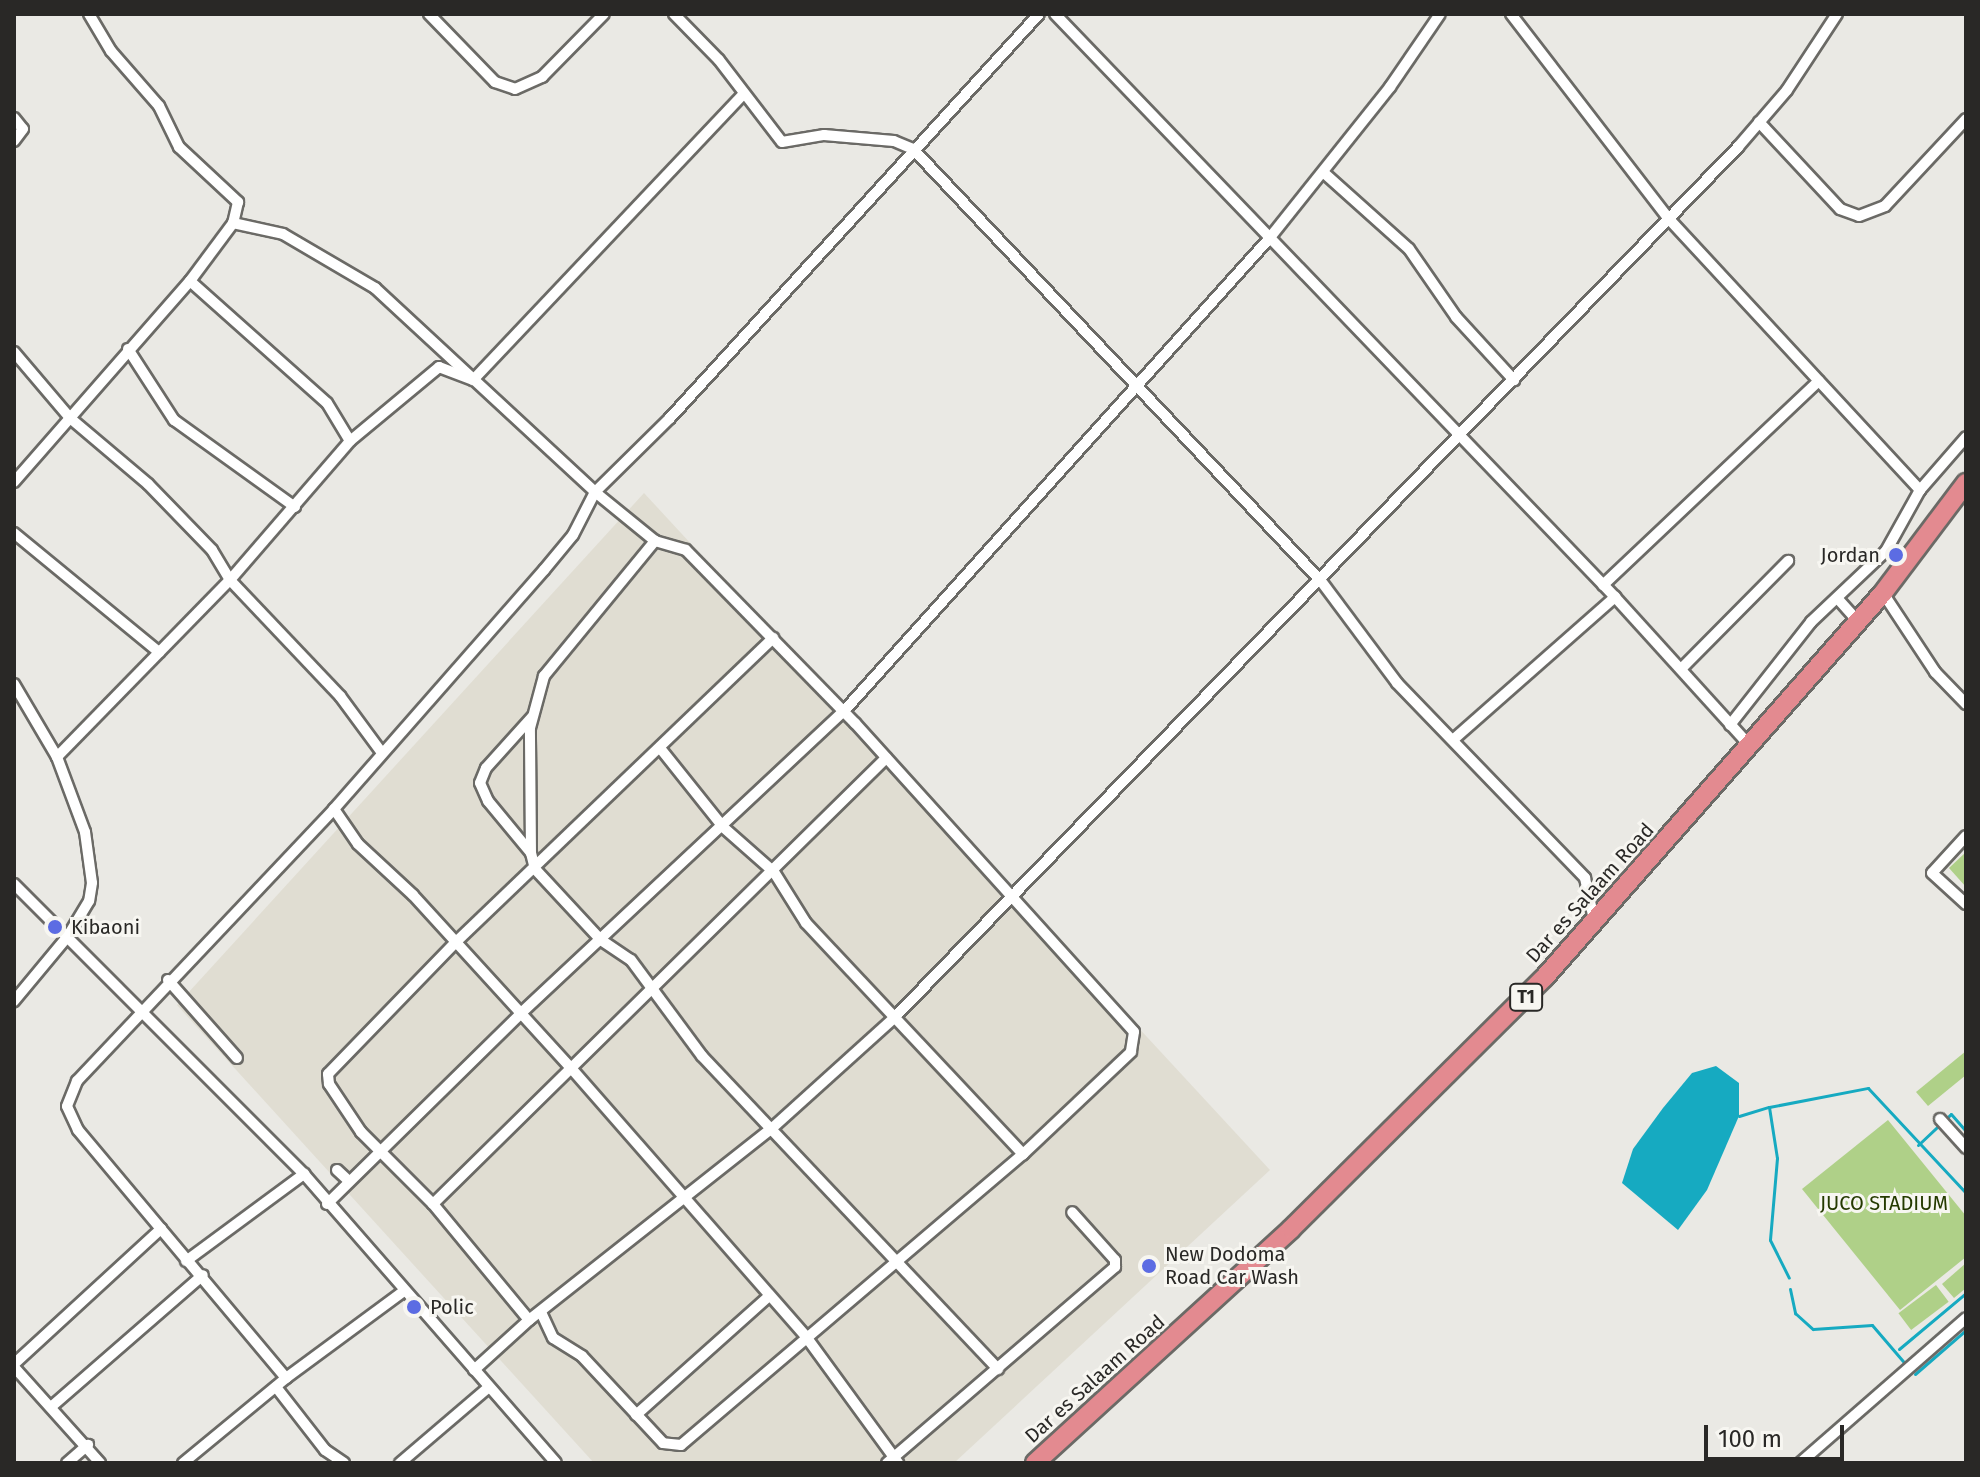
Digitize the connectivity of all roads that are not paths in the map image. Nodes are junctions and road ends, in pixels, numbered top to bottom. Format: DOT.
graph roads {
  1 [pos="89,14"];
  2 [pos="429,14"];
  3 [pos="604,14"];
  4 [pos="674,14"];
  5 [pos="1039,14"];
  6 [pos="1055,14"];
  7 [pos="1440,14"];
  8 [pos="1511,14"];
  9 [pos="1837,14"];
  10 [pos="743,94"];
  11 [pos="14,118"];
  12 [pos="1966,119"];
  13 [pos="1759,122"];
  14 [pos="14,141"];
  15 [pos="913,149"];
  16 [pos="1323,172"];
  17 [pos="1668,218"];
  18 [pos="233,223"];
  19 [pos="1268,240"];
  20 [pos="190,281"];
  21 [pos="128,349"];
  22 [pos="14,352"];
  23 [pos="473,380"];
  24 [pos="1514,380"];
  25 [pos="1819,381"];
  26 [pos="1136,384"];
  27 [pos="70,418"];
  28 [pos="1460,437"];
  29 [pos="1966,437"];
  30 [pos="350,441"];
  31 [pos="14,482"];
  32 [pos="1966,483"];
  33 [pos="1920,490"];
  34 [pos="595,492"];
  35 [pos="295,507"];
  36 [pos="14,533"];
  37 [pos="655,541"];
  38 [pos="1788,561"];
  39 [pos="230,580"];
  40 [pos="1321,581"];
  41 [pos="1603,585"];
  42 [pos="1883,593"];
  43 [pos="1615,597"];
  44 [pos="1838,599"];
  45 [pos="1858,621"];
  46 [pos="773,638"];
  47 [pos="159,652"];
  48 [pos="1682,668"];
  49 [pos="14,684"];
  50 [pos="1966,704"];
  51 [pos="844,711"];
  52 [pos="532,717"];
  53 [pos="1730,725"];
  54 [pos="1454,739"];
  55 [pos="1751,747"];
  56 [pos="660,748"];
  57 [pos="382,753"];
  58 [pos="57,757"];
  59 [pos="886,758"];
  60 [pos="334,809"];
  61 [pos="723,827"];
  62 [pos="1966,836"];
  63 [pos="531,853"];
  64 [pos="535,869"];
  65 [pos="774,872"];
  66 [pos="14,884"];
  67 [pos="1013,897"];
  68 [pos="1966,904"];
  69 [pos="1594,922"];
  70 [pos="68,936"];
  71 [pos="601,940"];
  72 [pos="455,943"];
  73 [pos="168,980"];
  74 [pos="654,986"];
  75 [pos="14,1001"];
  76 [pos="142,1009"];
  77 [pos="519,1015"];
  78 [pos="894,1018"];
  79 [pos="237,1058"];
  80 [pos="571,1068"];
  81 [pos="1940,1119"];
  82 [pos="770,1130"];
  83 [pos="1966,1148"];
  84 [pos="382,1152"];
  85 [pos="1023,1154"];
  86 [pos="337,1170"];
  87 [pos="304,1174"];
  88 [pos="349,1181"];
  89 [pos="685,1200"];
  90 [pos="327,1204"];
  91 [pos="433,1204"];
  92 [pos="1072,1212"];
  93 [pos="161,1229"];
  94 [pos="186,1261"];
  95 [pos="901,1262"];
  96 [pos="203,1275"];
  97 [pos="404,1291"];
  98 [pos="769,1296"];
  99 [pos="541,1312"];
  100 [pos="1966,1318"];
  101 [pos="529,1320"];
  102 [pos="807,1338"];
  103 [pos="14,1366"];
  104 [pos="998,1369"];
  105 [pos="474,1370"];
  106 [pos="286,1378"];
  107 [pos="276,1387"];
  108 [pos="489,1387"];
  109 [pos="51,1407"];
  110 [pos="636,1415"];
  111 [pos="88,1445"];
  112 [pos="892,1461"];
  113 [pos="67,1463"];
  114 [pos="100,1463"];
  115 [pos="183,1463"];
  116 [pos="344,1463"];
  117 [pos="400,1463"];
  118 [pos="556,1463"];
  119 [pos="1035,1463"];
  120 [pos="1800,1463"];
  1 -- 18 [label="street"];
  2 -- 3 [label="street"];
  4 -- 10 [label="street"];
  5 -- 15 [label="street"];
  6 -- 19 [label="street"];
  7 -- 16 [label="street"];
  8 -- 17 [label="street"];
  9 -- 13 [label="street"];
  10 -- 15 [label="street"];
  10 -- 23 [label="street"];
  11 -- 14 [label="street"];
  12 -- 13 [label="street"];
  13 -- 17 [label="street"];
  15 -- 26 [label="street"];
  15 -- 34 [label="street"];
  16 -- 19 [label="street"];
  16 -- 24 [label="street"];
  17 -- 24 [label="street"];
  17 -- 25 [label="street"];
  18 -- 20 [label="street"];
  18 -- 23 [label="street"];
  19 -- 26 [label="street"];
  19 -- 28 [label="street"];
  20 -- 21 [label="street"];
  20 -- 30 [label="street"];
  21 -- 27 [label="street"];
  21 -- 35 [label="street"];
  22 -- 27 [label="street"];
  23 -- 30 [label="street"];
  23 -- 34 [label="street"];
  24 -- 28 [label="street"];
  25 -- 33 [label="street"];
  25 -- 41 [label="street"];
  26 -- 40 [label="street"];
  26 -- 51 [label="street"];
  27 -- 31 [label="street"];
  27 -- 39 [label="street"];
  28 -- 40 [label="street"];
  28 -- 41 [label="street"];
  29 -- 33 [label="street"];
  30 -- 35 [label="street"];
  32 -- 42 [label="highway, Dar es Salaam Road / T1"];
  33 -- 44 [label="street"];
  34 -- 37 [label="street"];
  34 -- 57 [label="street"];
  35 -- 39 [label="street"];
  36 -- 47 [label="street"];
  37 -- 46 [label="street"];
  37 -- 52 [label="street"];
  38 -- 48 [label="street"];
  39 -- 47 [label="street"];
  39 -- 57 [label="street"];
  40 -- 54 [label="street"];
  40 -- 67 [label="street"];
  41 -- 43 [label="street"];
  42 -- 45 [label="highway, Dar es Salaam Road / T1"];
  42 -- 50 [label="street"];
  43 -- 48 [label="street"];
  43 -- 54 [label="street"];
  44 -- 45 [label="street"];
  44 -- 53 [label="street"];
  45 -- 55 [label="highway, Dar es Salaam Road / T1"];
  46 -- 51 [label="street"];
  46 -- 56 [label="street"];
  47 -- 58 [label="street"];
  48 -- 53 [label="street"];
  49 -- 58 [label="street"];
  51 -- 59 [label="street"];
  51 -- 61 [label="street"];
  52 -- 63 [label="street"];
  52 -- 63 [label="street"];
  53 -- 55 [label="street"];
  54 -- 69 [label="street"];
  55 -- 69 [label="highway, Dar es Salaam Road / T1"];
  56 -- 61 [label="street"];
  56 -- 64 [label="street"];
  57 -- 60 [label="street"];
  58 -- 70 [label="street"];
  59 -- 65 [label="street"];
  59 -- 67 [label="street"];
  60 -- 72 [label="street"];
  60 -- 73 [label="street"];
  61 -- 65 [label="street"];
  61 -- 71 [label="street"];
  62 -- 68 [label="street"];
  63 -- 64 [label="street"];
  64 -- 71 [label="street"];
  64 -- 72 [label="street"];
  65 -- 74 [label="street"];
  65 -- 78 [label="street"];
  66 -- 70 [label="street"];
  67 -- 78 [label="street"];
  67 -- 85 [label="street"];
  69 -- 119 [label="highway, Dar es Salaam Road / T1"];
  70 -- 75 [label="street"];
  70 -- 76 [label="street"];
  71 -- 74 [label="street"];
  71 -- 77 [label="street"];
  72 -- 77 [label="street"];
  72 -- 84 [label="street"];
  73 -- 76 [label="street"];
  73 -- 79 [label="street"];
  74 -- 80 [label="street"];
  74 -- 82 [label="street"];
  76 -- 87 [label="street"];
  76 -- 93 [label="street"];
  77 -- 80 [label="street"];
  77 -- 84 [label="street"];
  78 -- 82 [label="street"];
  78 -- 85 [label="street"];
  80 -- 89 [label="street"];
  80 -- 91 [label="street"];
  81 -- 83 [label="street"];
  82 -- 89 [label="street"];
  82 -- 95 [label="street"];
  84 -- 88 [label="street"];
  84 -- 91 [label="street"];
  85 -- 95 [label="street"];
  86 -- 88 [label="street"];
  87 -- 90 [label="street"];
  87 -- 94 [label="street"];
  88 -- 90 [label="street"];
  89 -- 98 [label="street"];
  89 -- 99 [label="street"];
  90 -- 97 [label="street"];
  91 -- 101 [label="street"];
  92 -- 104 [label="street"];
  93 -- 94 [label="street"];
  93 -- 103 [label="street"];
  94 -- 96 [label="street"];
  95 -- 102 [label="street"];
  95 -- 104 [label="street"];
  96 -- 106 [label="street"];
  96 -- 109 [label="street"];
  97 -- 105 [label="street"];
  97 -- 106 [label="street"];
  98 -- 102 [label="street"];
  98 -- 110 [label="street"];
  99 -- 101 [label="street"];
  99 -- 110 [label="street"];
  100 -- 120 [label="street"];
  101 -- 105 [label="street"];
  102 -- 110 [label="street"];
  102 -- 112 [label="street"];
  103 -- 109 [label="street"];
  104 -- 112 [label="street"];
  105 -- 108 [label="street"];
  106 -- 107 [label="street"];
  107 -- 115 [label="street"];
  107 -- 116 [label="street"];
  108 -- 117 [label="street"];
  108 -- 118 [label="street"];
  109 -- 111 [label="street"];
  111 -- 113 [label="street"];
  111 -- 114 [label="street"];
}
